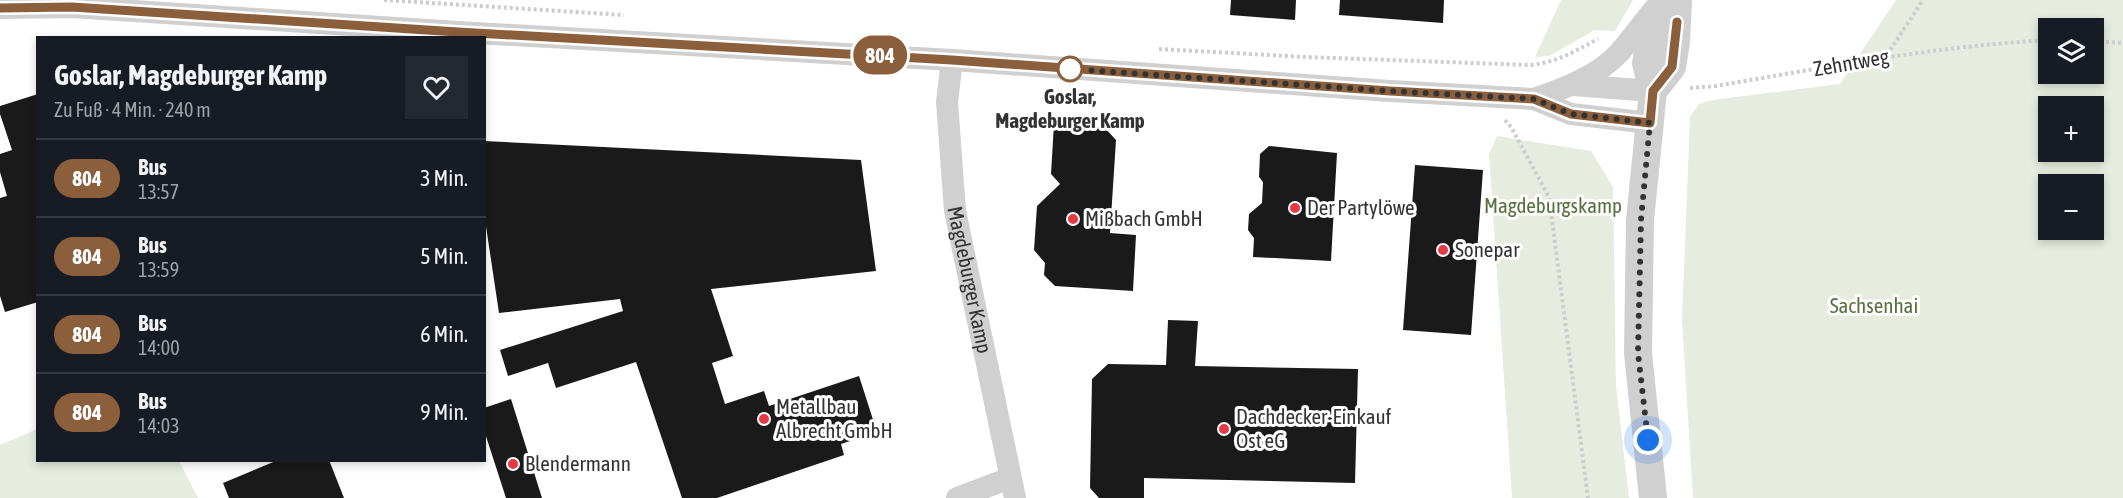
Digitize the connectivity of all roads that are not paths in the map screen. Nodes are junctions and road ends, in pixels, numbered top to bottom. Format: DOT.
graph roads {
  1 [pos="1663,0"];
  2 [pos="1669,0"];
  3 [pos="1678,0"];
  4 [pos="0,8"];
  5 [pos="952,60"];
  6 [pos="1573,85"];
  7 [pos="1653,91"];
  8 [pos="1534,99"];
  9 [pos="1650,123"];
  10 [pos="1013,488"];
  11 [pos="957,498"];
  12 [pos="1653,498"];
  1 -- 6 [label="street"];
  2 -- 7 [label="street"];
  3 -- 7 [label="street"];
  4 -- 5 [label="street"];
  5 -- 8 [label="street"];
  5 -- 10 [label="street, Magdeburger Kamp"];
  6 -- 7 [label="street"];
  6 -- 8 [label="street"];
  7 -- 9 [label="street"];
  8 -- 9 [label="street"];
  9 -- 12 [label="street"];
  10 -- 11 [label="street"];
}
